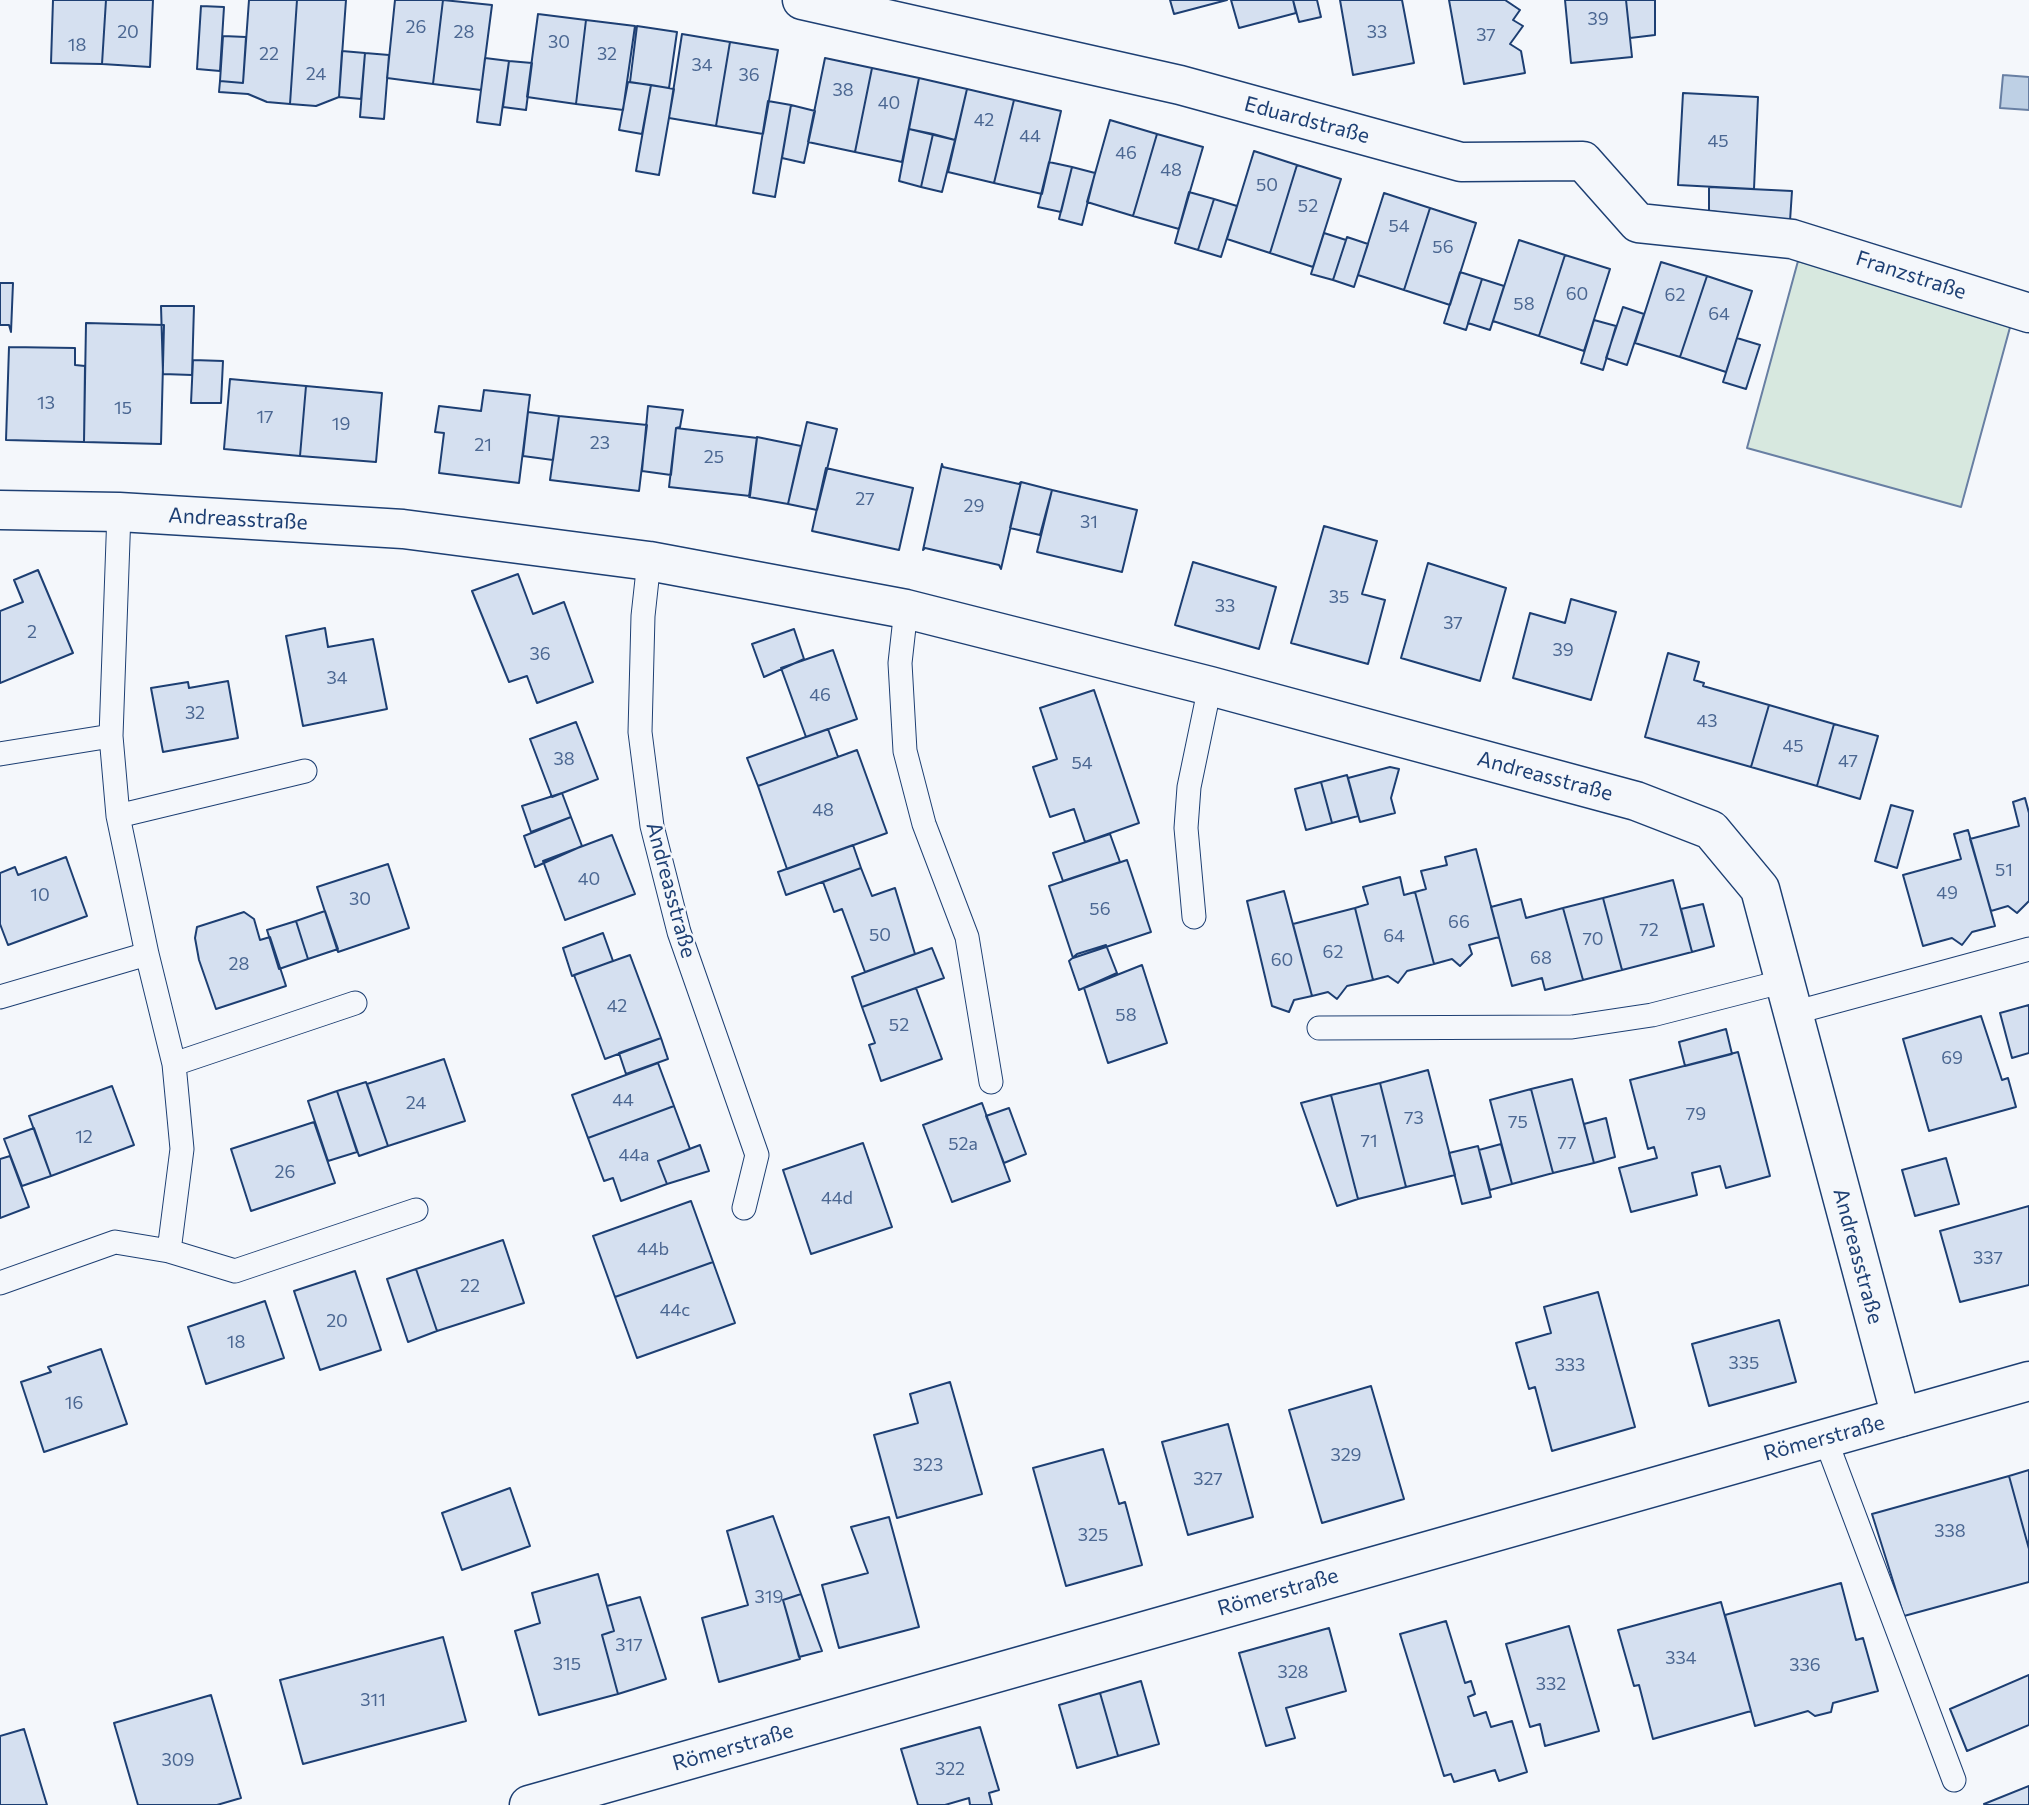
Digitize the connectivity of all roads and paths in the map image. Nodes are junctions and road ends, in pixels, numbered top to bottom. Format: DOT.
graph roads {
  1 [pos="802,0"];
  2 [pos="1792,239"];
  3 [pos="2029,313"];
  4 [pos="0,510"];
  5 [pos="118,512"];
  6 [pos="649,561"];
  7 [pos="906,610"];
  8 [pos="1210,686"];
  9 [pos="111,736"];
  10 [pos="0,754"];
  11 [pos="305,771"];
  12 [pos="118,816"];
  13 [pos="1194,917"];
  14 [pos="2029,949"];
  15 [pos="147,954"];
  16 [pos="0,997"];
  17 [pos="1789,997"];
  18 [pos="355,1003"];
  19 [pos="1319,1028"];
  20 [pos="174,1064"];
  21 [pos="991,1082"];
  22 [pos="744,1209"];
  23 [pos="416,1210"];
  24 [pos="169,1251"];
  25 [pos="0,1283"];
  26 [pos="2029,1381"];
  27 [pos="1901,1417"];
  28 [pos="1825,1438"];
  29 [pos="1954,1780"];
  30 [pos="535,1804"];
  1 -- 2 [label="street, Eduardstraße"];
  2 -- 3 [label="street, Franzstraße"];
  4 -- 5 [label="street, Andreasstraße"];
  5 -- 6 [label="street, Andreasstraße"];
  5 -- 9 [label="lane"];
  6 -- 7 [label="street, Andreasstraße"];
  6 -- 22 [label="lane, Andreasstraße"];
  7 -- 8 [label="street, Andreasstraße"];
  7 -- 21 [label="lane"];
  8 -- 13 [label="lane"];
  8 -- 17 [label="street, Andreasstraße"];
  9 -- 10 [label="lane"];
  9 -- 12 [label="lane"];
  11 -- 12 [label="lane"];
  12 -- 15 [label="lane"];
  14 -- 17 [label="lane"];
  15 -- 16 [label="lane"];
  15 -- 20 [label="lane"];
  17 -- 19 [label="lane"];
  17 -- 27 [label="street, Andreasstraße"];
  18 -- 20 [label="lane"];
  20 -- 24 [label="lane"];
  23 -- 24 [label="lane"];
  24 -- 25 [label="lane"];
  26 -- 27 [label="street, Römerstraße"];
  27 -- 28 [label="street, Römerstraße"];
  28 -- 29 [label="lane"];
  28 -- 30 [label="street, Römerstraße"];
}
